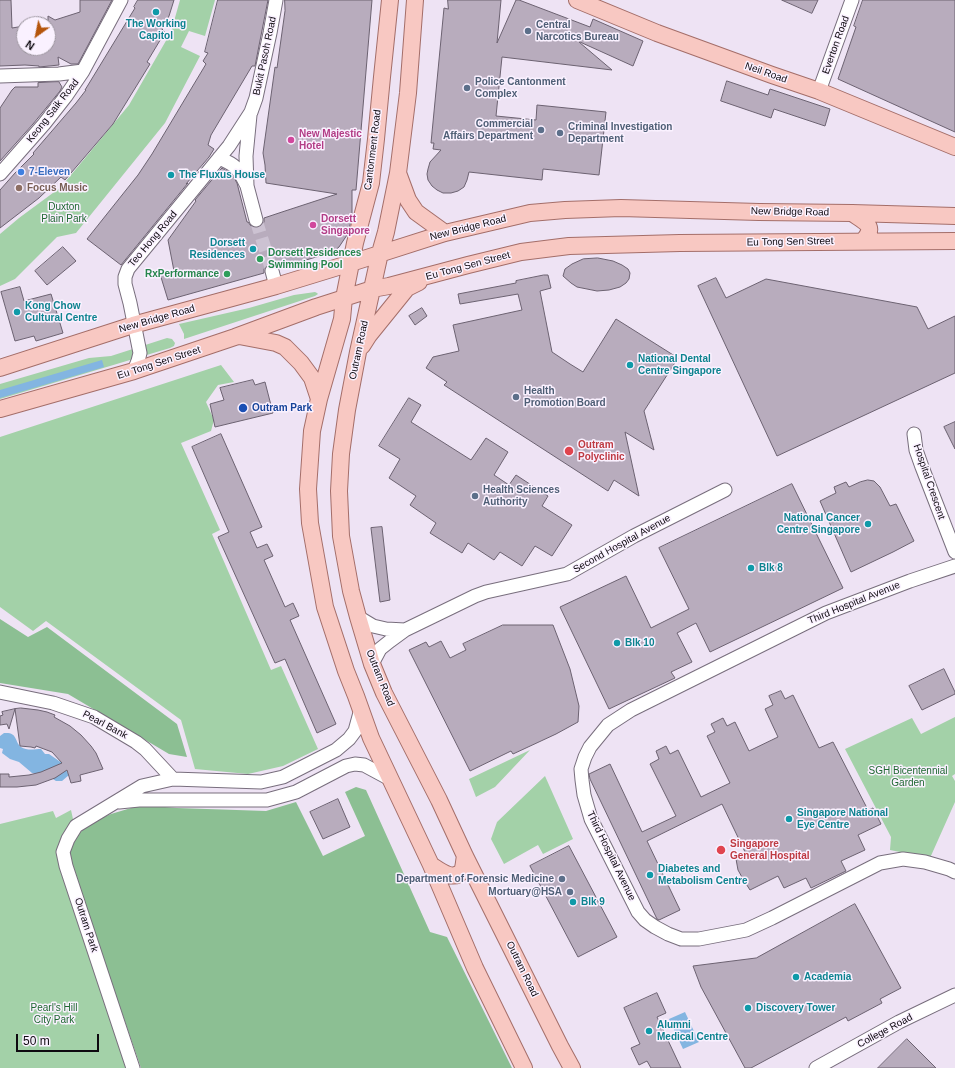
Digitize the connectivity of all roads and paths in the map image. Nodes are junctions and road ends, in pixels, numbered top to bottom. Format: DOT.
graph roads {
  1 [pos="121,0"];
  2 [pos="276,0"];
  3 [pos="390,0"];
  4 [pos="415,0"];
  5 [pos="577,0"];
  6 [pos="852,0"];
  7 [pos="83,71"];
  8 [pos="0,76"];
  9 [pos="820,91"];
  10 [pos="251,112"];
  11 [pos="230,146"];
  12 [pos="955,147"];
  13 [pos="246,156"];
  14 [pos="219,158"];
  15 [pos="398,173"];
  16 [pos="0,174"];
  17 [pos="247,186"];
  18 [pos="852,213"];
  19 [pos="255,216"];
  20 [pos="955,216"];
  21 [pos="444,233"];
  22 [pos="862,241"];
  23 [pos="955,241"];
  24 [pos="380,253"];
  25 [pos="351,263"];
  26 [pos="272,271"];
  27 [pos="441,273"];
  28 [pos="276,286"];
  29 [pos="372,289"];
  30 [pos="344,298"];
  31 [pos="134,325"];
  32 [pos="239,336"];
  33 [pos="358,352"];
  34 [pos="0,368"];
  35 [pos="134,371"];
  36 [pos="319,399"];
  37 [pos="0,408"];
  38 [pos="914,434"];
  39 [pos="725,490"];
  40 [pos="955,552"];
  41 [pos="955,566"];
  42 [pos="358,617"];
  43 [pos="405,630"];
  44 [pos="372,664"];
  45 [pos="0,692"];
  46 [pos="361,709"];
  47 [pos="173,779"];
  48 [pos="390,779"];
  49 [pos="114,803"];
  50 [pos="465,856"];
  51 [pos="431,865"];
  52 [pos="955,872"];
  53 [pos="955,995"];
  54 [pos="560,1046"];
  55 [pos="133,1068"];
  56 [pos="524,1068"];
  57 [pos="564,1068"];
  58 [pos="572,1068"];
  59 [pos="816,1068"];
  1 -- 7 [label="street, Keong Saik Road"];
  2 -- 10 [label="street, Bukit Pasoh Road"];
  3 -- 25 [label="main road, Cantonment Road"];
  4 -- 15 [label="main road"];
  5 -- 9 [label="main road, Neil Road"];
  6 -- 9 [label="street, Everton Road"];
  7 -- 8 [label="street"];
  7 -- 16 [label="street, Keong Saik Road"];
  9 -- 12 [label="main road, Neil Road"];
  10 -- 11 [label="street, Bukit Pasoh Road"];
  10 -- 13 [label="street, Bukit Pasoh Road"];
  11 -- 13 [label="street"];
  11 -- 14 [label="street, Teo Hong Road"];
  13 -- 17 [label="street, Bukit Pasoh Road"];
  14 -- 17 [label="street, Bukit Pasoh Road"];
  14 -- 31 [label="street, Teo Hong Road"];
  15 -- 21 [label="main road"];
  15 -- 24 [label="main road"];
  17 -- 19 [label="street, Bukit Pasoh Road"];
  18 -- 20 [label="main road, New Bridge Road"];
  18 -- 21 [label="main road, New Bridge Road"];
  18 -- 22 [label="main road"];
  21 -- 24 [label="main road, New Bridge Road"];
  22 -- 23 [label="main road, Eu Tong Sen Street"];
  22 -- 27 [label="main road, Eu Tong Sen Street"];
  24 -- 25 [label="main road, New Bridge Road"];
  24 -- 29 [label="main road, Outram Road"];
  25 -- 28 [label="main road, New Bridge Road"];
  25 -- 30 [label="main road, Cantonment Road"];
  26 -- 28 [label="street"];
  27 -- 29 [label="main road, Eu Tong Sen Street"];
  27 -- 33 [label="main road"];
  28 -- 31 [label="main road, New Bridge Road"];
  29 -- 30 [label="main road, Eu Tong Sen Street"];
  29 -- 33 [label="main road, Outram Road"];
  30 -- 32 [label="main road, Eu Tong Sen Street"];
  30 -- 36 [label="main road"];
  31 -- 34 [label="main road, New Bridge Road"];
  31 -- 35 [label="street, Teo Hong Road"];
  32 -- 35 [label="main road, Eu Tong Sen Street"];
  32 -- 36 [label="main road"];
  33 -- 42 [label="main road, Outram Road"];
  35 -- 37 [label="main road, Eu Tong Sen Street"];
  36 -- 46 [label="main road"];
  38 -- 40 [label="street, Hospital Crescent"];
  39 -- 43 [label="street, Second Hospital Avenue"];
  41 -- 52 [label="street, Third Hospital Avenue"];
  42 -- 43 [label="street, Second Hospital Avenue"];
  42 -- 44 [label="main road, Outram Road"];
  43 -- 44 [label="street, Second Hospital Avenue"];
  44 -- 50 [label="main road, Outram Road"];
  45 -- 47 [label="street, Pearl Bank"];
  46 -- 47 [label="street, Outram Park"];
  46 -- 48 [label="main road"];
  47 -- 49 [label="street, Outram Park"];
  48 -- 49 [label="street, Outram Park"];
  48 -- 51 [label="main road"];
  49 -- 55 [label="street, Outram Park"];
  50 -- 51 [label="main road"];
  50 -- 54 [label="main road, Outram Road"];
  51 -- 56 [label="main road"];
  53 -- 59 [label="street, College Road"];
  54 -- 57 [label="main road"];
  54 -- 58 [label="main road, Outram Road"];
}
